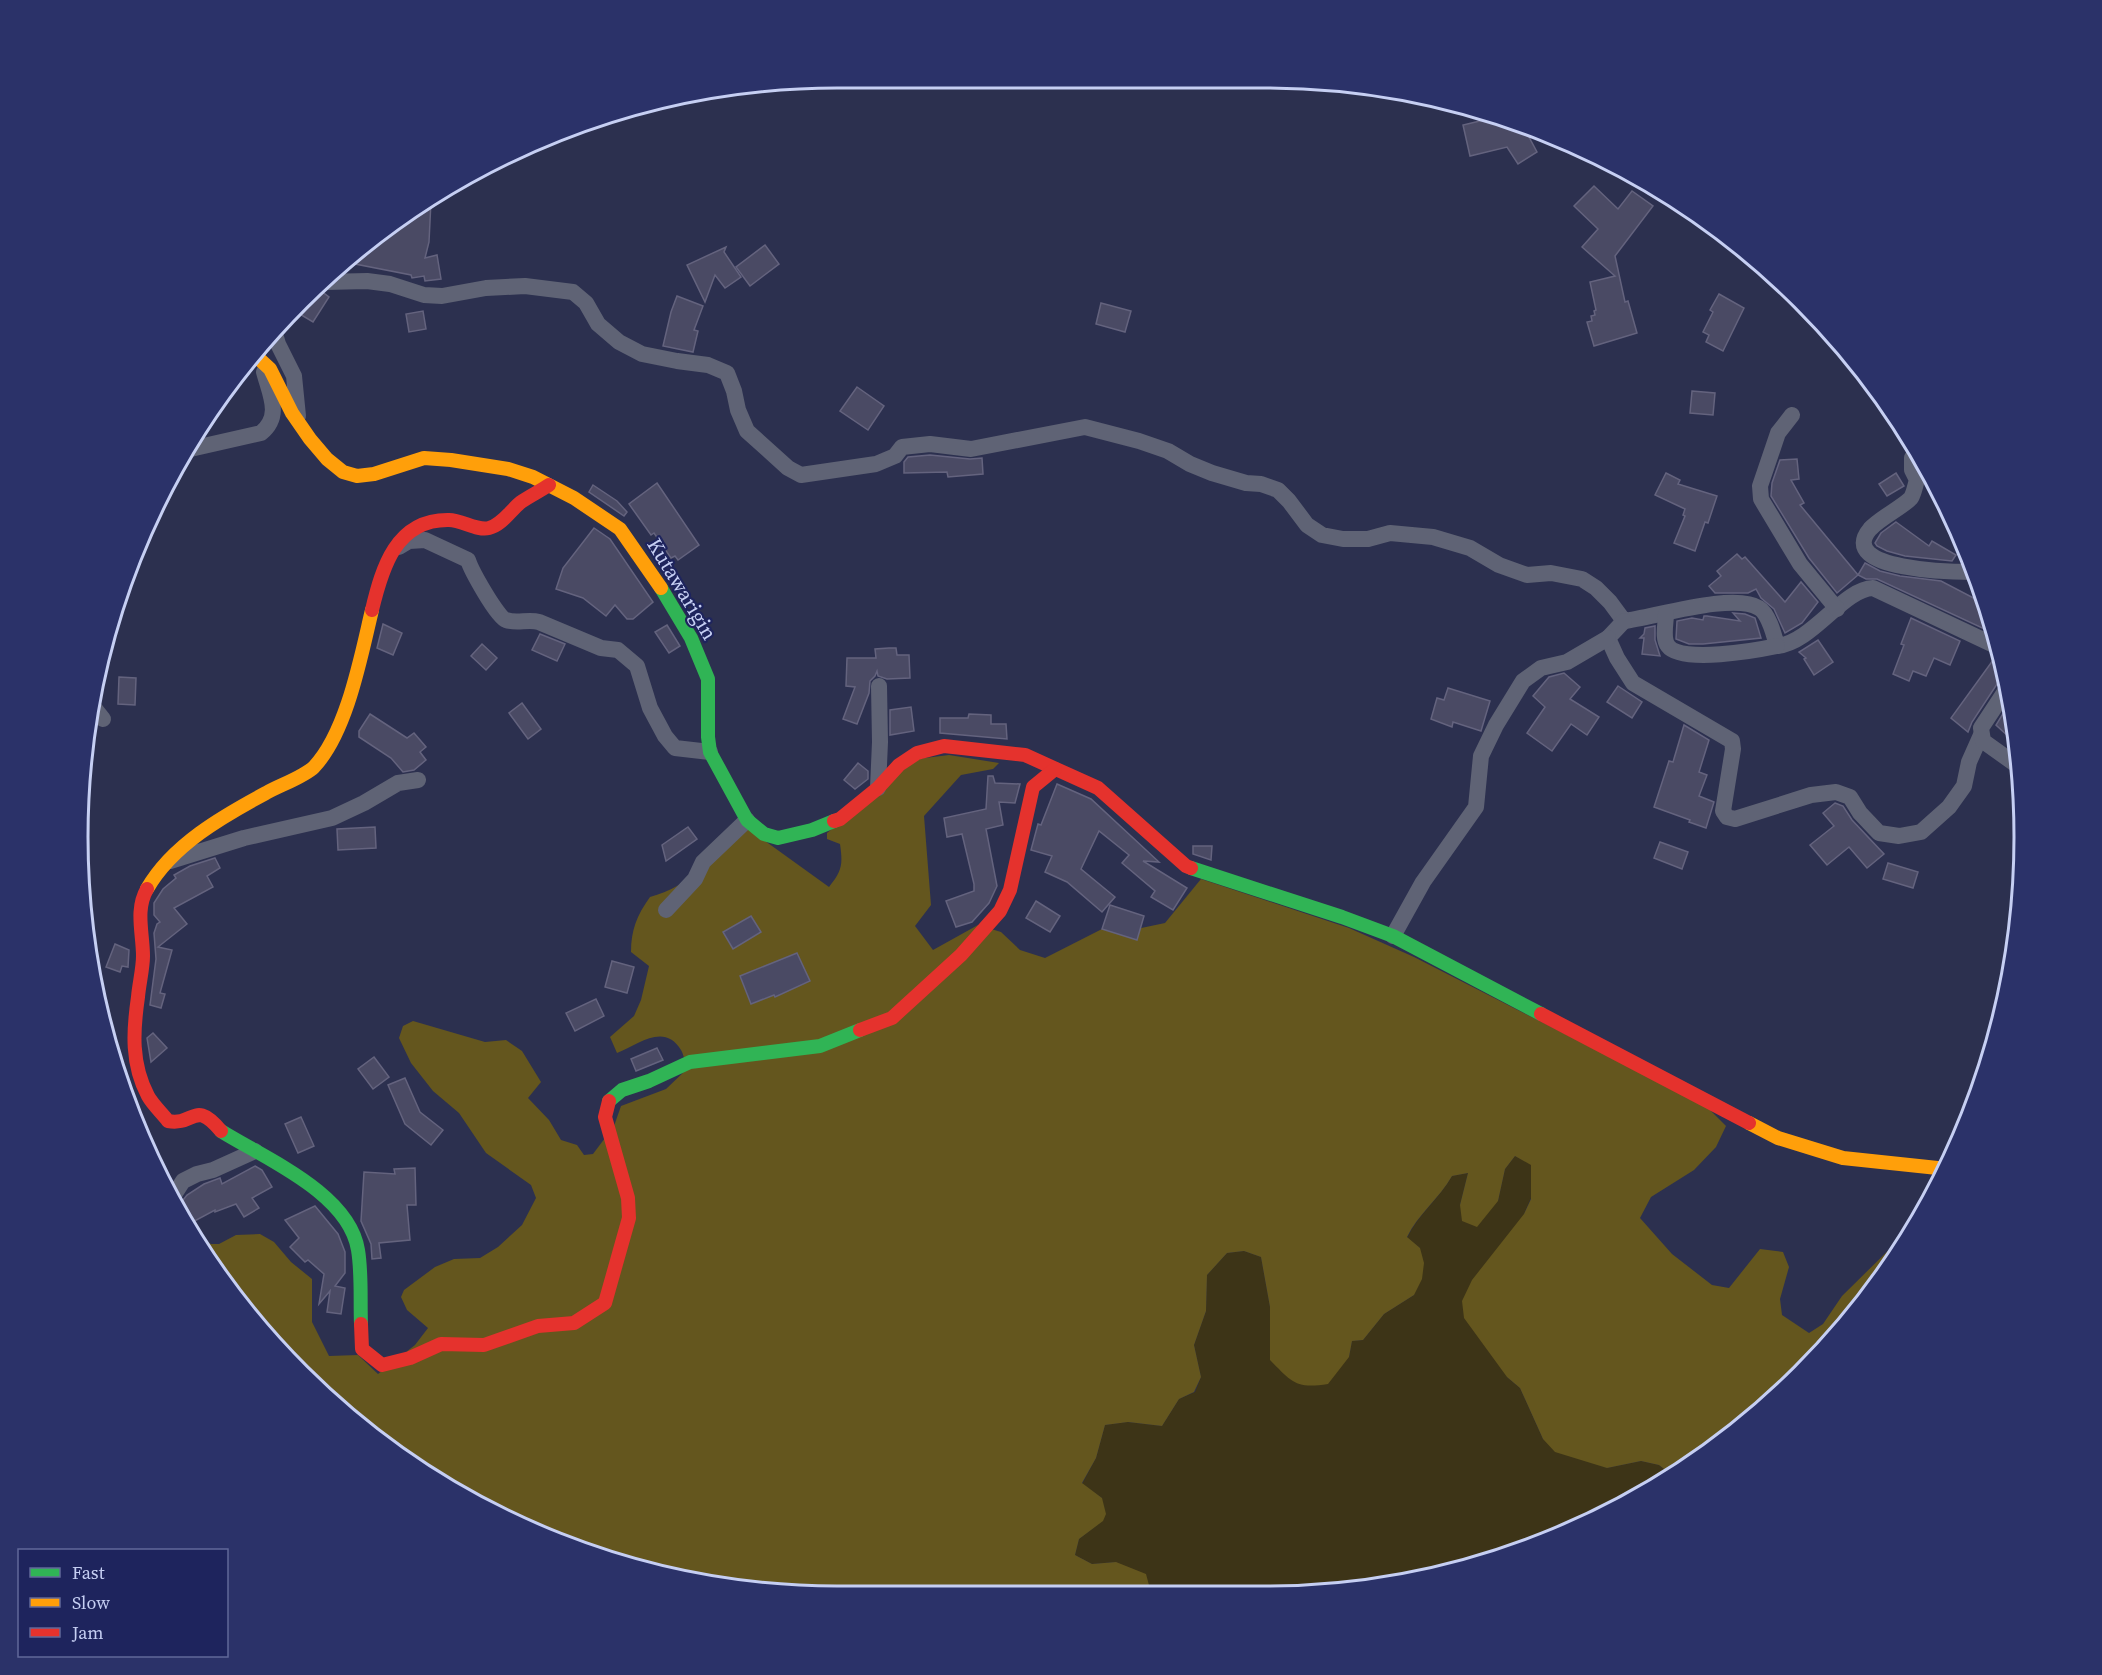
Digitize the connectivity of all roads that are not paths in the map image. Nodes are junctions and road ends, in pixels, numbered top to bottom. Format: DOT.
graph roads {
  1 [pos="336,282"];
  2 [pos="278,340"];
  3 [pos="261,360"];
  4 [pos="259,362"];
  5 [pos="1792,415"];
  6 [pos="298,423"];
  7 [pos="199,447"];
  8 [pos="1912,461"];
  9 [pos="549,485"];
  10 [pos="393,550"];
  11 [pos="1964,572"];
  12 [pos="1837,609"];
  13 [pos="1666,614"];
  14 [pos="1624,621"];
  15 [pos="1608,638"];
  16 [pos="1987,642"];
  17 [pos="1778,646"];
  18 [pos="879,686"];
  19 [pos="2000,699"];
  20 [pos="1981,735"];
  21 [pos="710,752"];
  22 [pos="2009,760"];
  23 [pos="1055,769"];
  24 [pos="418,780"];
  25 [pos="878,788"];
  26 [pos="747,820"];
  27 [pos="164,863"];
  28 [pos="666,910"];
  29 [pos="1393,936"];
  30 [pos="255,1151"];
  31 [pos="1936,1168"];
  32 [pos="177,1190"];
  1 -- 14 [label="street"];
  2 -- 6 [label="street"];
  3 -- 6 [label="street, Kutawarigin"];
  4 -- 7 [label="street"];
  5 -- 12 [label="street"];
  6 -- 9 [label="street, Kutawarigin"];
  8 -- 11 [label="street"];
  9 -- 10 [label="street"];
  9 -- 21 [label="street, Kutawarigin"];
  10 -- 21 [label="street"];
  10 -- 27 [label="street"];
  12 -- 16 [label="street"];
  12 -- 17 [label="street"];
  13 -- 14 [label="street"];
  13 -- 17 [label="street"];
  13 -- 17 [label="street"];
  14 -- 15 [label="street"];
  15 -- 20 [label="street"];
  15 -- 29 [label="street"];
  18 -- 25 [label="street"];
  19 -- 20 [label="street"];
  20 -- 22 [label="street"];
  21 -- 26 [label="street, Kutawarigin"];
  23 -- 25 [label="street, Kutawarigin"];
  23 -- 29 [label="street, Kutawarigin"];
  23 -- 30 [label="street"];
  24 -- 27 [label="street"];
  25 -- 26 [label="street, Kutawarigin"];
  26 -- 28 [label="street"];
  27 -- 30 [label="street"];
  29 -- 31 [label="street, Kutawarigin"];
  30 -- 32 [label="street"];
}
